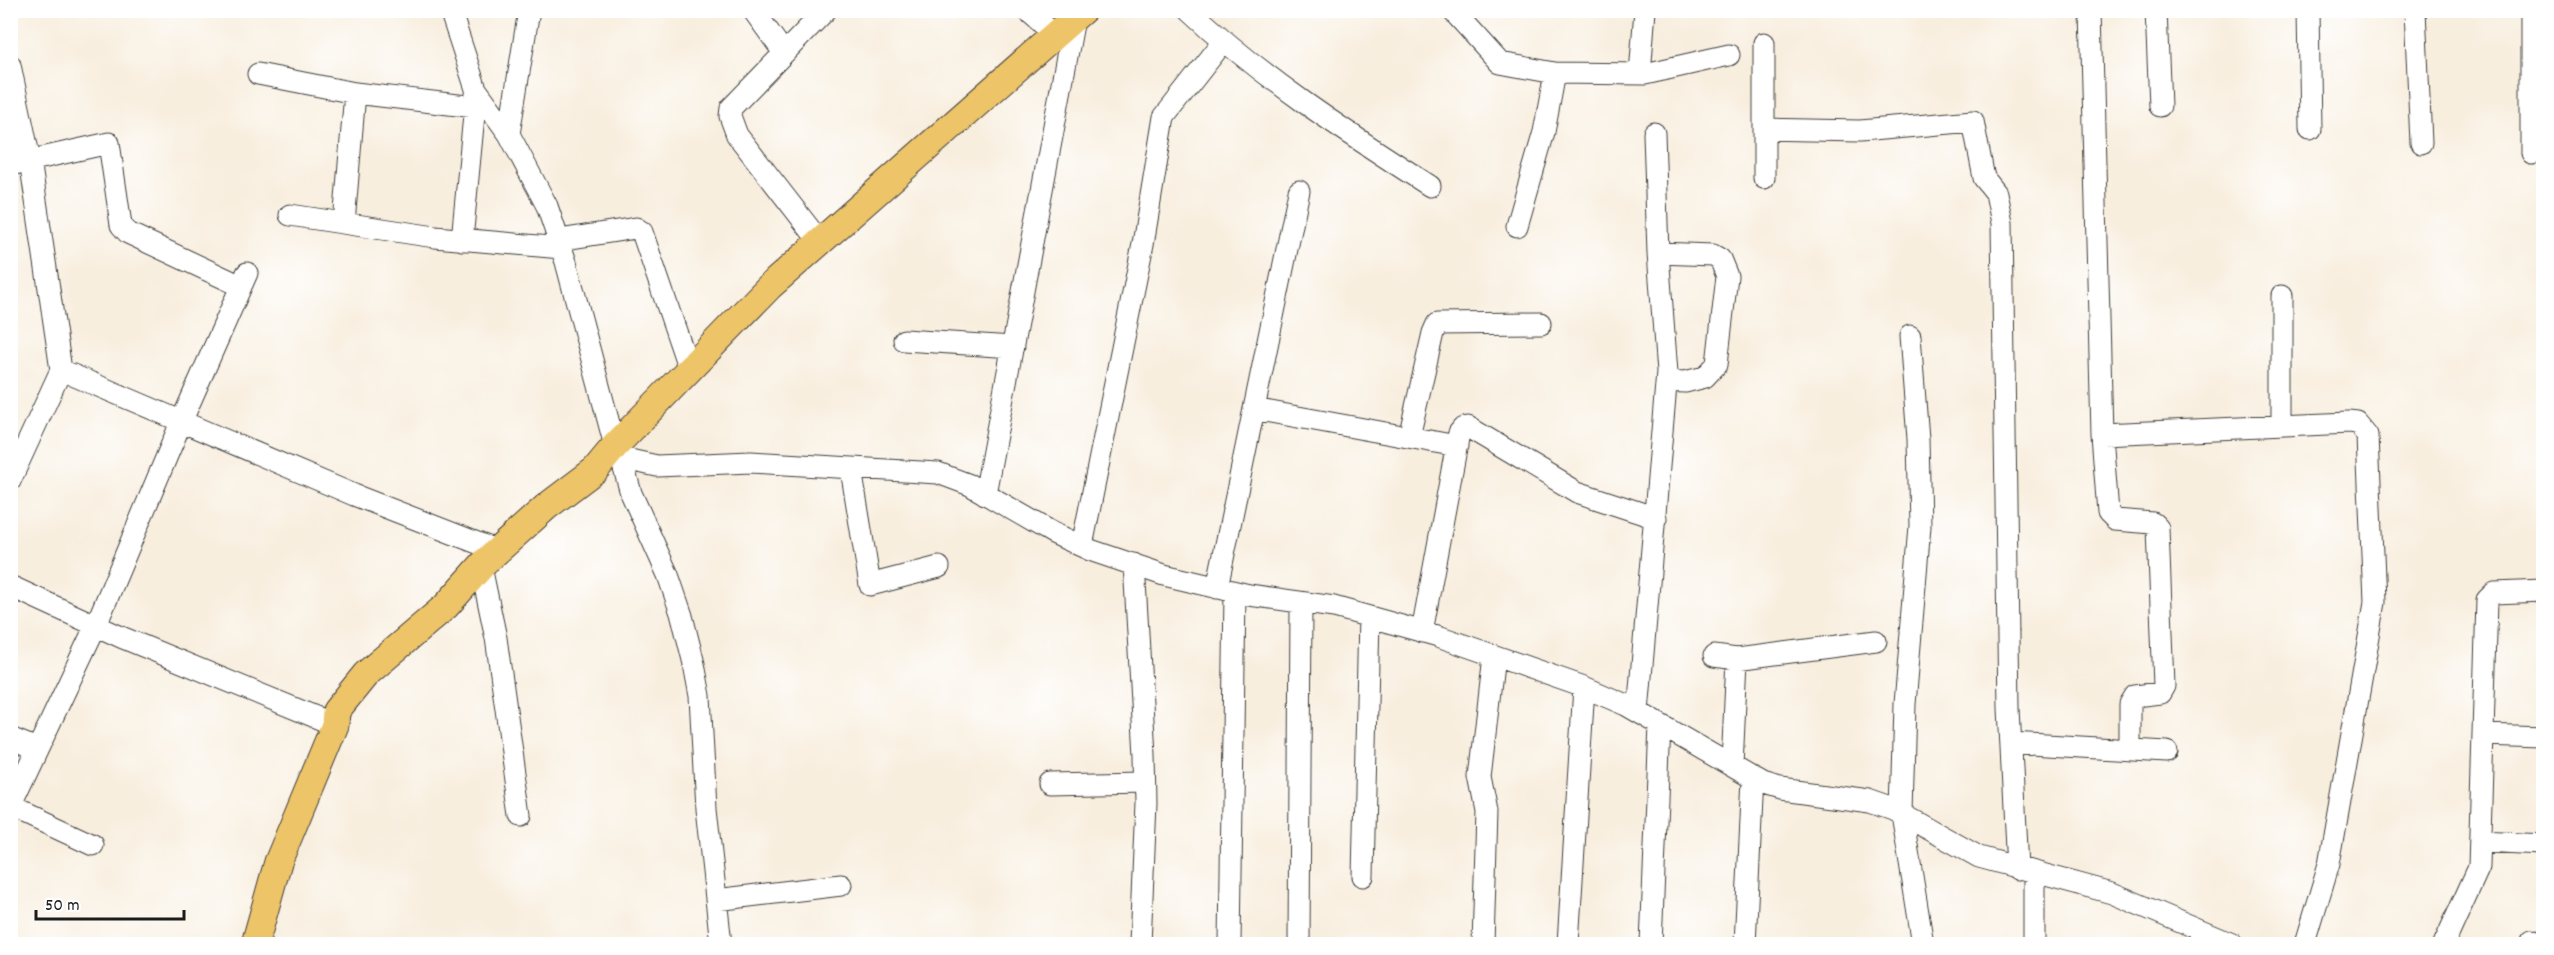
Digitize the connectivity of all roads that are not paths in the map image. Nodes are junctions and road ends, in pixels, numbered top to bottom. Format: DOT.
graph roads {
  1 [pos="450,10"];
  2 [pos="529,10"];
  3 [pos="753,10"];
  4 [pos="826,10"];
  5 [pos="1027,10"];
  6 [pos="1190,10"];
  7 [pos="1452,10"];
  8 [pos="1645,10"];
  9 [pos="2091,10"];
  10 [pos="2156,10"];
  11 [pos="2308,10"];
  12 [pos="2415,10"];
  13 [pos="2531,10"];
  14 [pos="1070,21"];
  15 [pos="1223,42"];
  16 [pos="1764,43"];
  17 [pos="784,53"];
  18 [pos="1729,55"];
  19 [pos="10,64"];
  20 [pos="1555,73"];
  21 [pos="258,74"];
  22 [pos="1640,74"];
  23 [pos="355,93"];
  24 [pos="476,98"];
  25 [pos="2160,106"];
  26 [pos="1764,129"];
  27 [pos="2310,129"];
  28 [pos="1654,132"];
  29 [pos="509,134"];
  30 [pos="2421,143"];
  31 [pos="2531,153"];
  32 [pos="20,163"];
  33 [pos="1764,178"];
  34 [pos="1430,186"];
  35 [pos="1299,190"];
  36 [pos="290,215"];
  37 [pos="344,223"];
  38 [pos="1517,226"];
  39 [pos="462,240"];
  40 [pos="820,242"];
  41 [pos="560,244"];
  42 [pos="1658,253"];
  43 [pos="2282,296"];
  44 [pos="1541,323"];
  45 [pos="1910,336"];
  46 [pos="904,340"];
  47 [pos="1013,347"];
  48 [pos="689,369"];
  49 [pos="60,370"];
  50 [pos="1667,381"];
  51 [pos="1254,409"];
  52 [pos="182,420"];
  53 [pos="2282,426"];
  54 [pos="2102,434"];
  55 [pos="1409,437"];
  56 [pos="1457,446"];
  57 [pos="614,453"];
  58 [pos="851,469"];
  59 [pos="10,481"];
  60 [pos="986,494"];
  61 [pos="1656,518"];
  62 [pos="1082,546"];
  63 [pos="490,559"];
  64 [pos="1134,564"];
  65 [pos="939,567"];
  66 [pos="10,586"];
  67 [pos="1226,590"];
  68 [pos="2544,591"];
  69 [pos="1301,603"];
  70 [pos="1369,617"];
  71 [pos="96,625"];
  72 [pos="1422,632"];
  73 [pos="1876,641"];
  74 [pos="1494,656"];
  75 [pos="1714,656"];
  76 [pos="1737,659"];
  77 [pos="1584,687"];
  78 [pos="1638,712"];
  79 [pos="1660,725"];
  80 [pos="335,726"];
  81 [pos="2483,735"];
  82 [pos="2544,737"];
  83 [pos="10,738"];
  84 [pos="2011,743"];
  85 [pos="37,749"];
  86 [pos="2130,749"];
  87 [pos="2167,752"];
  88 [pos="1732,766"];
  89 [pos="1753,778"];
  90 [pos="1145,782"];
  91 [pos="1050,784"];
  92 [pos="11,807"];
  93 [pos="1902,814"];
  94 [pos="521,816"];
  95 [pos="2480,842"];
  96 [pos="93,845"];
  97 [pos="2544,845"];
  98 [pos="2026,871"];
  99 [pos="1364,876"];
  100 [pos="842,885"];
  101 [pos="716,900"];
  102 [pos="255,945"];
  103 [pos="721,945"];
  104 [pos="1140,945"];
  105 [pos="1230,945"];
  106 [pos="1299,945"];
  107 [pos="1483,945"];
  108 [pos="1568,945"];
  109 [pos="1651,945"];
  110 [pos="1745,945"];
  111 [pos="1923,945"];
  112 [pos="2034,945"];
  113 [pos="2232,945"];
  114 [pos="2305,945"];
  115 [pos="2444,945"];
  1 -- 24 [label="street"];
  2 -- 29 [label="street"];
  3 -- 17 [label="street"];
  4 -- 17 [label="street"];
  5 -- 14 [label="street"];
  6 -- 15 [label="street"];
  7 -- 20 [label="street"];
  8 -- 22 [label="street"];
  9 -- 54 [label="street"];
  10 -- 25 [label="street"];
  11 -- 27 [label="street"];
  12 -- 30 [label="street"];
  13 -- 31 [label="street"];
  14 -- 40 [label="main road"];
  14 -- 47 [label="street"];
  15 -- 34 [label="street"];
  15 -- 62 [label="street"];
  16 -- 26 [label="street"];
  17 -- 40 [label="street"];
  18 -- 22 [label="street"];
  19 -- 32 [label="street"];
  20 -- 22 [label="street"];
  20 -- 38 [label="street"];
  21 -- 23 [label="street"];
  23 -- 24 [label="street"];
  23 -- 37 [label="street"];
  24 -- 29 [label="street"];
  24 -- 39 [label="street"];
  26 -- 33 [label="street"];
  26 -- 84 [label="street"];
  28 -- 42 [label="street"];
  29 -- 41 [label="street"];
  32 -- 49 [label="street"];
  32 -- 52 [label="street"];
  35 -- 51 [label="street"];
  36 -- 37 [label="street"];
  37 -- 39 [label="street"];
  39 -- 41 [label="street"];
  40 -- 48 [label="main road"];
  41 -- 48 [label="street"];
  41 -- 57 [label="street"];
  42 -- 50 [label="street"];
  42 -- 50 [label="street"];
  43 -- 53 [label="street"];
  44 -- 55 [label="street"];
  45 -- 93 [label="street"];
  46 -- 47 [label="street"];
  47 -- 60 [label="street"];
  48 -- 57 [label="main road"];
  49 -- 52 [label="street"];
  49 -- 59 [label="street"];
  50 -- 61 [label="street"];
  51 -- 55 [label="street"];
  51 -- 67 [label="street"];
  52 -- 63 [label="street"];
  52 -- 71 [label="street"];
  53 -- 54 [label="street"];
  53 -- 114 [label="street"];
  54 -- 86 [label="street"];
  55 -- 56 [label="street"];
  56 -- 61 [label="street"];
  56 -- 72 [label="street"];
  57 -- 58 [label="street"];
  57 -- 63 [label="main road"];
  57 -- 101 [label="street"];
  58 -- 60 [label="street"];
  58 -- 65 [label="street"];
  60 -- 62 [label="street"];
  61 -- 78 [label="street"];
  62 -- 64 [label="street"];
  63 -- 80 [label="main road"];
  63 -- 94 [label="street"];
  64 -- 67 [label="street"];
  64 -- 90 [label="street"];
  66 -- 71 [label="street"];
  67 -- 69 [label="street"];
  67 -- 105 [label="street"];
  68 -- 81 [label="street"];
  69 -- 70 [label="street"];
  69 -- 106 [label="street"];
  70 -- 72 [label="street"];
  70 -- 99 [label="street"];
  71 -- 80 [label="street"];
  71 -- 85 [label="street"];
  72 -- 74 [label="street"];
  73 -- 76 [label="street"];
  74 -- 77 [label="street"];
  74 -- 107 [label="street"];
  75 -- 76 [label="street"];
  76 -- 88 [label="street"];
  77 -- 78 [label="street"];
  77 -- 108 [label="street"];
  78 -- 79 [label="street"];
  79 -- 88 [label="street"];
  79 -- 109 [label="street"];
  80 -- 102 [label="main road"];
  81 -- 82 [label="street"];
  81 -- 95 [label="street"];
  83 -- 85 [label="street"];
  84 -- 86 [label="street"];
  84 -- 98 [label="street"];
  85 -- 92 [label="street"];
  86 -- 87 [label="street"];
  88 -- 89 [label="street"];
  89 -- 93 [label="street"];
  89 -- 110 [label="street"];
  90 -- 91 [label="street"];
  90 -- 104 [label="street"];
  92 -- 96 [label="street"];
  93 -- 98 [label="street"];
  93 -- 111 [label="street"];
  95 -- 97 [label="street"];
  95 -- 115 [label="street"];
  98 -- 112 [label="street"];
  98 -- 113 [label="street"];
  100 -- 101 [label="street"];
  101 -- 103 [label="street"];
}
